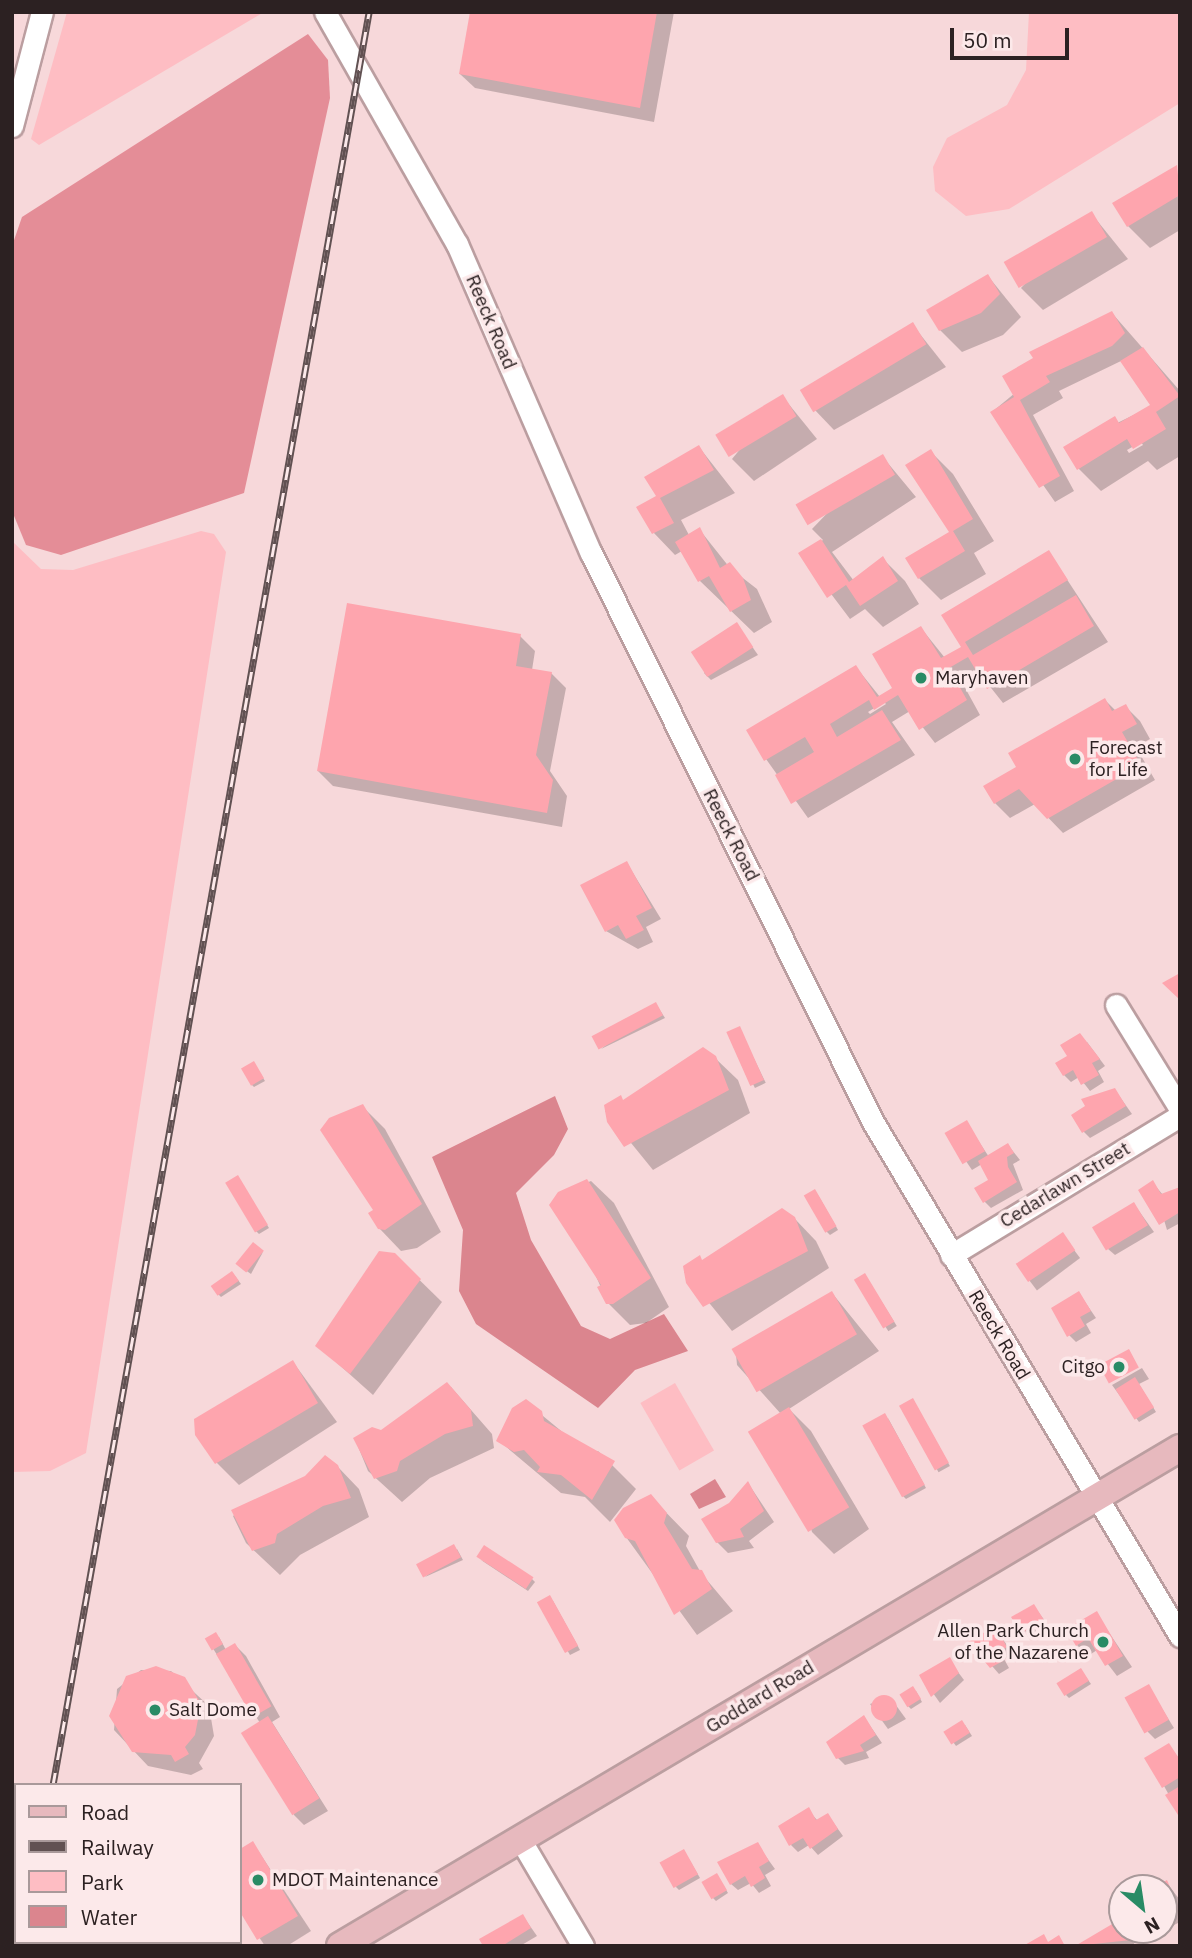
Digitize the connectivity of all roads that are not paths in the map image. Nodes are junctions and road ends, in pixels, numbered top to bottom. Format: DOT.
graph roads {
  1 [pos="42,12"];
  2 [pos="325,12"];
  3 [pos="12,126"];
  4 [pos="1116,1005"];
  5 [pos="1180,1110"];
  6 [pos="1180,1116"];
  7 [pos="951,1255"];
  8 [pos="1180,1448"];
  9 [pos="1097,1497"];
  10 [pos="1180,1636"];
  11 [pos="520,1839"];
  12 [pos="340,1946"];
  13 [pos="583,1946"];
  1 -- 3 [label="street"];
  2 -- 7 [label="street, Reeck Road"];
  4 -- 5 [label="street"];
  6 -- 7 [label="street, Cedarlawn Street"];
  7 -- 9 [label="street, Reeck Road"];
  8 -- 9 [label="main road, Goddard Road"];
  9 -- 10 [label="street, Reeck Road"];
  9 -- 11 [label="main road, Goddard Road"];
  11 -- 12 [label="main road, Goddard Road"];
  11 -- 13 [label="street"];
}
